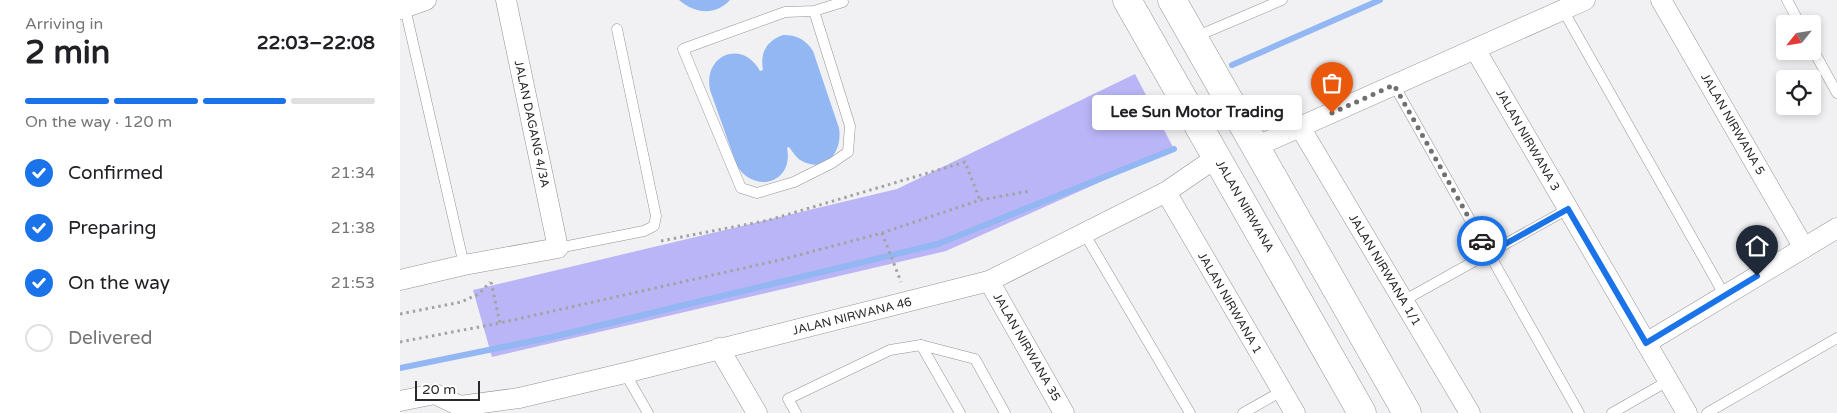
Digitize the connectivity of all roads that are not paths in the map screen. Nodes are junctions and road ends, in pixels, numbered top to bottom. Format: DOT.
graph roads {
  1 [pos="426,0"];
  2 [pos="506,0"];
  3 [pos="1127,0"];
  4 [pos="1172,0"];
  5 [pos="1282,0"];
  6 [pos="1585,0"];
  7 [pos="1661,0"];
  8 [pos="1787,0"];
  9 [pos="844,1"];
  10 [pos="402,9"];
  11 [pos="1563,10"];
  12 [pos="814,11"];
  13 [pos="1795,15"];
  14 [pos="617,29"];
  15 [pos="1194,38"];
  16 [pos="1475,49"];
  17 [pos="1819,60"];
  18 [pos="1394,85"];
  19 [pos="1837,93"];
  20 [pos="1300,127"];
  21 [pos="1255,146"];
  22 [pos="1217,157"];
  23 [pos="1166,192"];
  24 [pos="1568,209"];
  25 [pos="1837,228"];
  26 [pos="1084,233"];
  27 [pos="558,248"];
  28 [pos="1804,248"];
  29 [pos="1489,253"];
  30 [pos="464,265"];
  31 [pos="400,280"];
  32 [pos="989,281"];
  33 [pos="1725,296"];
  34 [pos="1403,301"];
  35 [pos="1837,338"];
  36 [pos="1646,343"];
  37 [pos="921,345"];
  38 [pos="719,348"];
  39 [pos="625,373"];
  40 [pos="1668,381"];
  41 [pos="1282,391"];
  42 [pos="400,401"];
  43 [pos="524,405"];
  44 [pos="462,409"];
  45 [pos="648,413"];
  46 [pos="757,413"];
  47 [pos="796,413"];
  48 [pos="960,413"];
  49 [pos="1005,413"];
  50 [pos="1064,413"];
  51 [pos="1190,413"];
  52 [pos="1243,413"];
  53 [pos="1294,413"];
  54 [pos="1362,413"];
  55 [pos="1407,413"];
  56 [pos="1470,413"];
  57 [pos="1579,413"];
  58 [pos="1612,413"];
  59 [pos="1687,413"];
  60 [pos="1707,413"];
  1 -- 10 [label="street"];
  2 -- 27 [label="street, JALAN DAGANG 4/3A"];
  3 -- 22 [label="street, JALAN NIRWANA"];
  4 -- 15 [label="street"];
  5 -- 15 [label="lane"];
  6 -- 11 [label="street"];
  7 -- 28 [label="street, JALAN NIRWANA 5"];
  8 -- 13 [label="lane"];
  9 -- 12 [label="lane"];
  10 -- 30 [label="lane"];
  11 -- 16 [label="street"];
  11 -- 33 [label="lane"];
  12 -- 12 [label="lane"];
  14 -- 27 [label="lane"];
  15 -- 21 [label="street"];
  16 -- 18 [label="street"];
  16 -- 24 [label="street, JALAN NIRWANA 3"];
  17 -- 19 [label="lane"];
  18 -- 20 [label="street"];
  18 -- 29 [label="lane"];
  20 -- 21 [label="street"];
  20 -- 34 [label="street, JALAN NIRWANA 1/1"];
  21 -- 55 [label="street"];
  22 -- 23 [label="street, JALAN NIRWANA 46"];
  22 -- 54 [label="street, JALAN NIRWANA"];
  23 -- 26 [label="street, JALAN NIRWANA 46"];
  23 -- 41 [label="street, JALAN NIRWANA 1"];
  24 -- 29 [label="lane"];
  24 -- 36 [label="street, JALAN NIRWANA 3"];
  25 -- 28 [label="street"];
  26 -- 32 [label="street, JALAN NIRWANA 46"];
  26 -- 51 [label="lane"];
  27 -- 30 [label="street"];
  28 -- 33 [label="street"];
  29 -- 34 [label="lane"];
  29 -- 57 [label="lane"];
  30 -- 31 [label="street"];
  32 -- 38 [label="street, JALAN NIRWANA 46"];
  32 -- 50 [label="street, JALAN NIRWANA 35"];
  33 -- 36 [label="street"];
  34 -- 56 [label="street, JALAN NIRWANA 1/1"];
  35 -- 60 [label="lane"];
  36 -- 40 [label="street, JALAN NIRWANA 3"];
  37 -- 47 [label="lane"];
  37 -- 48 [label="lane"];
  37 -- 49 [label="lane"];
  38 -- 39 [label="street, JALAN NIRWANA 46"];
  38 -- 46 [label="street"];
  39 -- 43 [label="street, JALAN NIRWANA 46"];
  39 -- 45 [label="lane"];
  40 -- 58 [label="lane"];
  40 -- 59 [label="street, JALAN NIRWANA 3"];
  41 -- 52 [label="lane"];
  41 -- 53 [label="street, JALAN NIRWANA 1"];
  42 -- 44 [label="street"];
  43 -- 44 [label="street, JALAN NIRWANA 46"];
}
